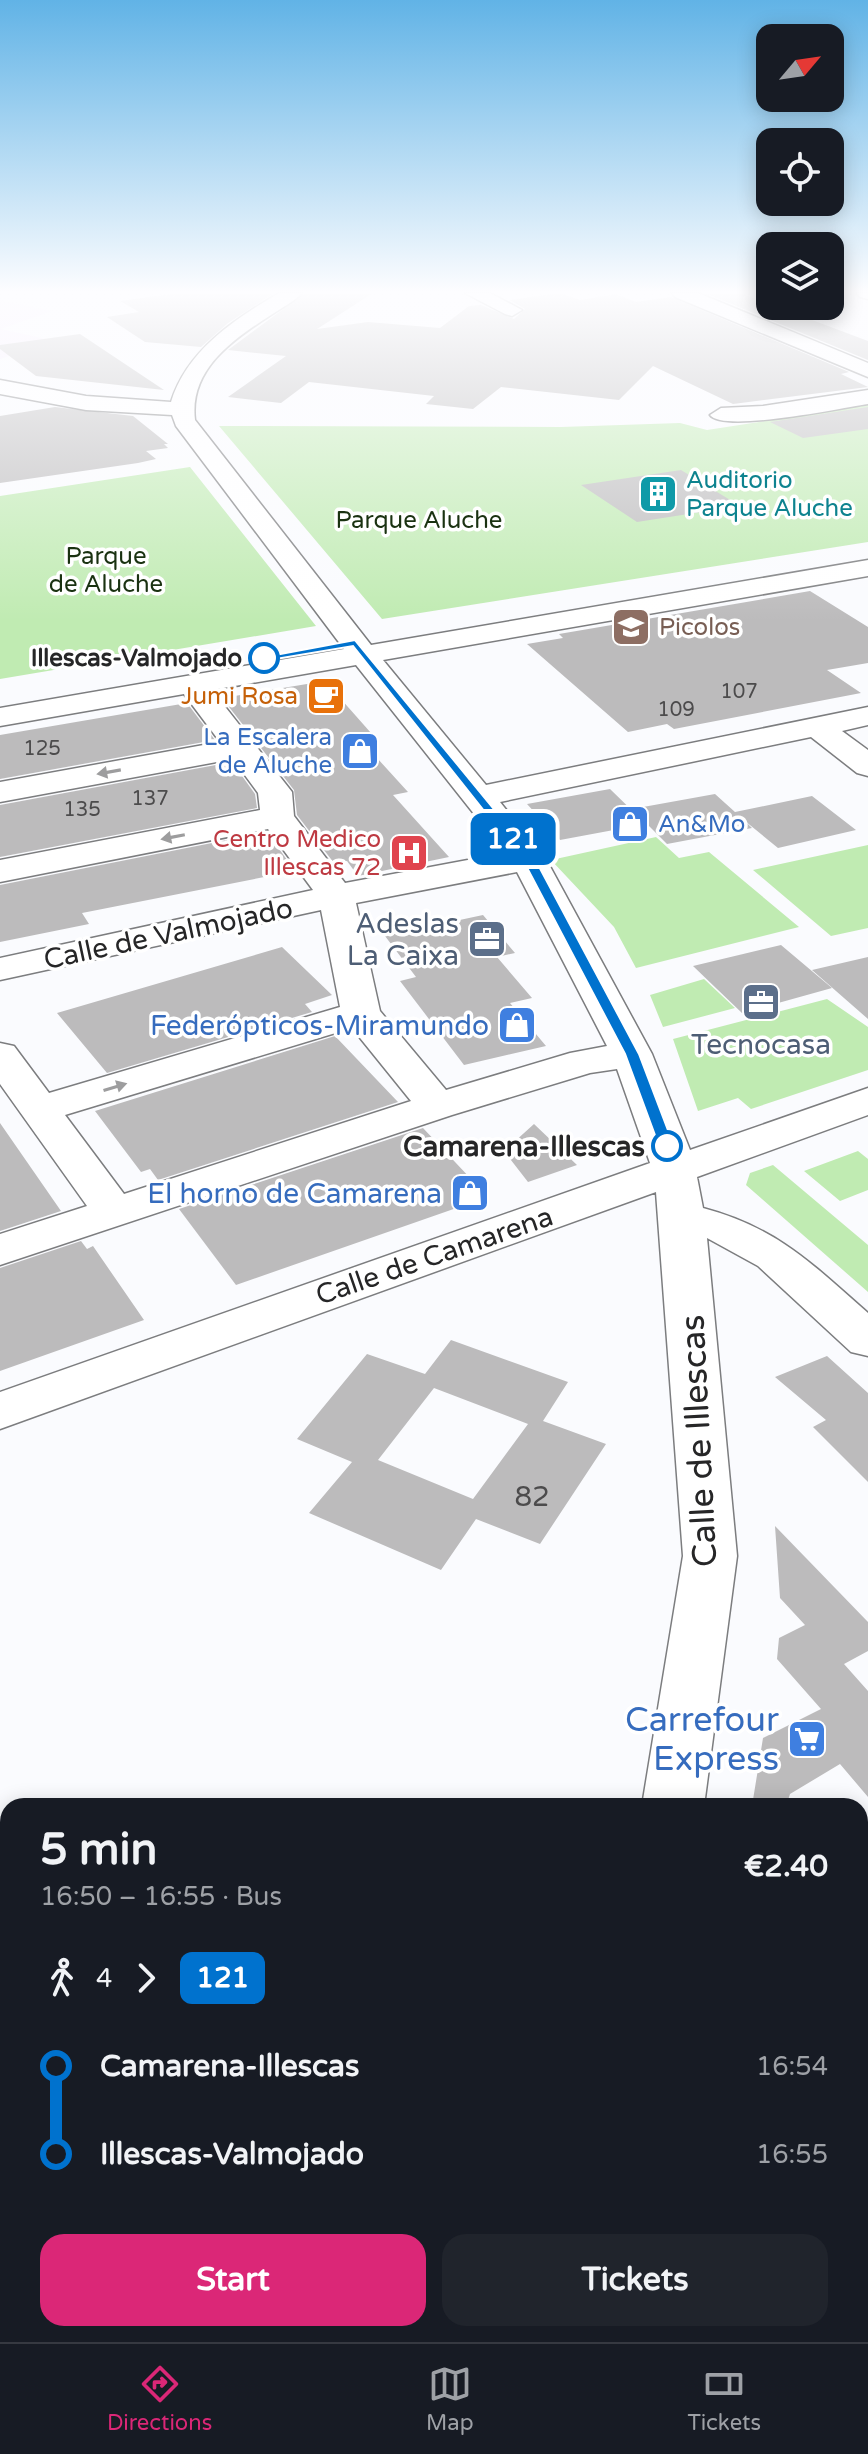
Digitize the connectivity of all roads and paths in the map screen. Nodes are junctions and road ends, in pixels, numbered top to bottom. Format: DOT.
graph roads {
  1 [pos="34,402"];
  2 [pos="99,402"];
  3 [pos="183,402"];
  4 [pos="833,402"];
  5 [pos="0,407"];
  6 [pos="182,409"];
  7 [pos="721,415"];
  8 [pos="868,556"];
  9 [pos="868,568"];
  10 [pos="359,648"];
  11 [pos="192,684"];
  12 [pos="0,701"];
  13 [pos="868,716"];
  14 [pos="0,717"];
  15 [pos="817,727"];
  16 [pos="240,748"];
  17 [pos="868,766"];
  18 [pos="0,792"];
  19 [pos="480,796"];
  20 [pos="277,817"];
  21 [pos="528,859"];
  22 [pos="0,871"];
  23 [pos="336,896"];
  24 [pos="0,969"];
  25 [pos="361,1013"];
  26 [pos="632,1054"];
  27 [pos="0,1055"];
  28 [pos="868,1101"];
  29 [pos="437,1106"];
  30 [pos="40,1109"];
  31 [pos="678,1193"];
  32 [pos="114,1212"];
  33 [pos="0,1250"];
  34 [pos="868,1340"];
  35 [pos="0,1411"];
  36 [pos="674,1798"];
  1 -- 5 [label="street"];
  2 -- 6 [label="street"];
  3 -- 6 [label="street"];
  4 -- 7 [label="street"];
  6 -- 10 [label="street, Calle de Illescas"];
  8 -- 10 [label="street"];
  9 -- 10 [label="street"];
  10 -- 11 [label="street"];
  10 -- 12 [label="street"];
  10 -- 19 [label="street, Calle de Illescas"];
  11 -- 14 [label="street"];
  11 -- 16 [label="street"];
  13 -- 15 [label="street"];
  15 -- 17 [label="street"];
  15 -- 19 [label="street"];
  16 -- 18 [label="street, one-way"];
  16 -- 20 [label="street"];
  19 -- 21 [label="street, Calle de Illescas"];
  20 -- 22 [label="street, one-way"];
  20 -- 23 [label="street"];
  21 -- 23 [label="street"];
  21 -- 26 [label="street, Calle de Illescas"];
  23 -- 24 [label="street, Calle de Valmojado"];
  23 -- 25 [label="street"];
  25 -- 29 [label="street"];
  30 -- 25 [label="street, one-way"];
  26 -- 29 [label="street"];
  26 -- 31 [label="street, Calle de Illescas"];
  27 -- 30 [label="street"];
  28 -- 31 [label="street, Calle de Camarena"];
  29 -- 32 [label="street"];
  30 -- 32 [label="street"];
  31 -- 34 [label="street"];
  31 -- 35 [label="street, Calle de Camarena"];
  31 -- 36 [label="street, Calle de Illescas"];
  32 -- 33 [label="street"];
}
